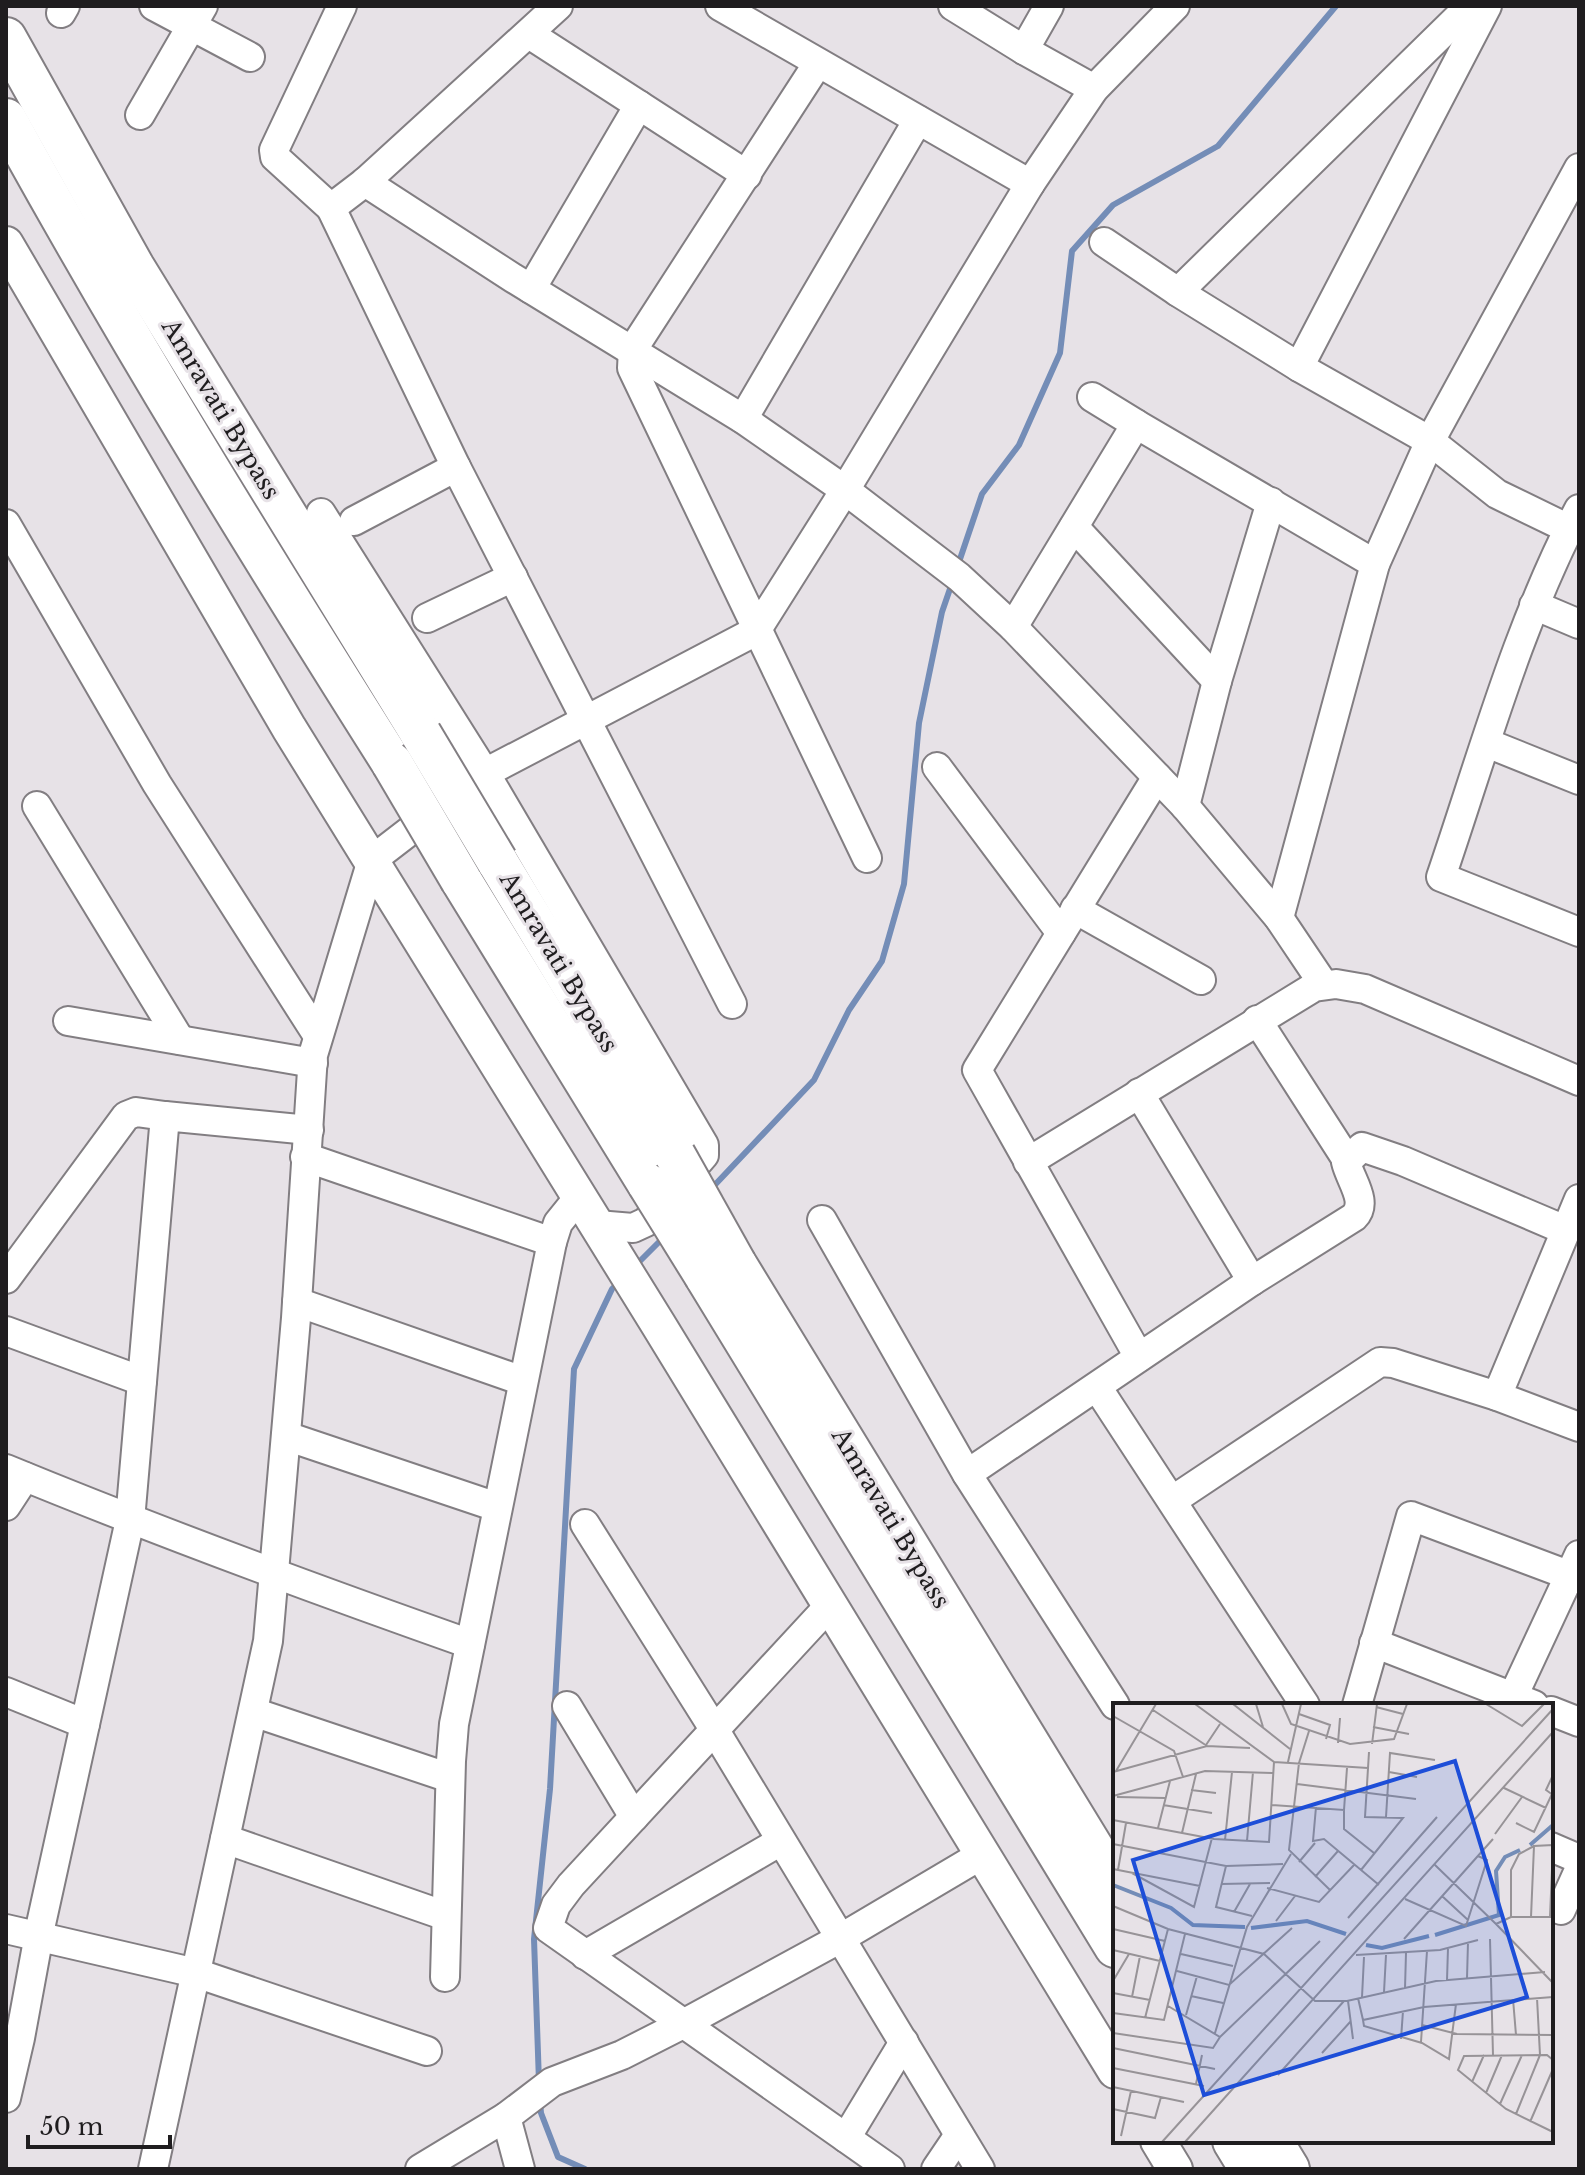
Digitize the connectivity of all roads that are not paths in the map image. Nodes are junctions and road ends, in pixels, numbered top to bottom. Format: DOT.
graph roads {
  1 [pos="154,6"];
  2 [pos="342,6"];
  3 [pos="558,6"];
  4 [pos="720,6"];
  5 [pos="953,6"];
  6 [pos="1049,6"];
  7 [pos="1175,6"];
  8 [pos="1470,6"];
  9 [pos="1487,6"];
  10 [pos="197,16"];
  11 [pos="529,34"];
  12 [pos="6,38"];
  13 [pos="1024,50"];
  14 [pos="250,57"];
  15 [pos="818,63"];
  16 [pos="1094,89"];
  17 [pos="639,105"];
  18 [pos="140,115"];
  19 [pos="6,119"];
  20 [pos="918,120"];
  21 [pos="1579,168"];
  22 [pos="747,175"];
  23 [pos="365,182"];
  24 [pos="1030,184"];
  25 [pos="331,208"];
  26 [pos="1104,242"];
  27 [pos="6,244"];
  28 [pos="531,289"];
  29 [pos="1178,292"];
  30 [pos="633,349"];
  31 [pos="1299,367"];
  32 [pos="1092,397"];
  33 [pos="743,419"];
  34 [pos="1136,424"];
  35 [pos="1430,441"];
  36 [pos="456,467"];
  37 [pos="845,490"];
  38 [pos="1271,502"];
  39 [pos="321,513"];
  40 [pos="1574,519"];
  41 [pos="354,521"];
  42 [pos="6,524"];
  43 [pos="1074,527"];
  44 [pos="1375,564"];
  45 [pos="513,577"];
  46 [pos="1534,605"];
  47 [pos="427,618"];
  48 [pos="1579,624"];
  49 [pos="1013,627"];
  50 [pos="756,631"];
  51 [pos="1217,681"];
  52 [pos="585,719"];
  53 [pos="1487,743"];
  54 [pos="937,767"];
  55 [pos="485,773"];
  56 [pos="1157,777"];
  57 [pos="1579,780"];
  58 [pos="37,806"];
  59 [pos="1185,806"];
  60 [pos="867,858"];
  61 [pos="372,860"];
  62 [pos="1279,918"];
  63 [pos="1068,921"];
  64 [pos="1579,932"];
  65 [pos="1201,980"];
  66 [pos="1324,985"];
  67 [pos="732,1004"];
  68 [pos="1257,1020"];
  69 [pos="68,1021"];
  70 [pos="180,1040"];
  71 [pos="315,1049"];
  72 [pos="1579,1081"];
  73 [pos="1139,1093"];
  74 [pos="165,1116"];
  75 [pos="307,1143"];
  76 [pos="1347,1160"];
  77 [pos="1028,1162"];
  78 [pos="1579,1199"];
  79 [pos="588,1211"];
  80 [pos="822,1220"];
  81 [pos="1565,1230"];
  82 [pos="552,1242"];
  83 [pos="720,1270"];
  84 [pos="6,1279"];
  85 [pos="1252,1281"];
  86 [pos="297,1302"];
  87 [pos="6,1331"];
  88 [pos="1139,1357"];
  89 [pos="142,1381"];
  90 [pos="523,1381"];
  91 [pos="1097,1387"];
  92 [pos="1497,1396"];
  93 [pos="1579,1427"];
  94 [pos="286,1436"];
  95 [pos="16,1473"];
  96 [pos="967,1474"];
  97 [pos="1173,1500"];
  98 [pos="6,1506"];
  99 [pos="497,1507"];
  100 [pos="130,1520"];
  101 [pos="585,1524"];
  102 [pos="1576,1570"];
  103 [pos="273,1575"];
  104 [pos="830,1605"];
  105 [pos="940,1628"];
  106 [pos="1374,1643"];
  107 [pos="470,1644"];
  108 [pos="6,1692"];
  109 [pos="1518,1702"];
  110 [pos="1114,1703"];
  111 [pos="1304,1703"];
  112 [pos="1358,1703"];
  113 [pos="567,1706"];
  114 [pos="253,1712"];
  115 [pos="1553,1712"];
  116 [pos="1579,1722"];
  117 [pos="85,1724"];
  118 [pos="714,1729"];
  119 [pos="450,1778"];
  120 [pos="634,1817"];
  121 [pos="225,1839"];
  122 [pos="781,1841"];
  123 [pos="1553,1848"];
  124 [pos="983,1854"];
  125 [pos="1579,1859"];
  126 [pos="1579,1870"];
  127 [pos="1113,1881"];
  128 [pos="1561,1910"];
  129 [pos="446,1916"];
  130 [pos="6,1929"];
  131 [pos="38,1937"];
  132 [pos="841,1938"];
  133 [pos="1113,1943"];
  134 [pos="585,1955"];
  135 [pos="196,1973"];
  136 [pos="445,1977"];
  137 [pos="683,2024"];
  138 [pos="904,2042"];
  139 [pos="427,2051"];
  140 [pos="1113,2068"];
  141 [pos="7,2086"];
  142 [pos="506,2117"];
  143 [pos="959,2135"];
  144 [pos="846,2138"];
  145 [pos="1159,2143"];
  146 [pos="1234,2143"];
  147 [pos="1273,2143"];
  148 [pos="153,2169"];
  149 [pos="420,2169"];
  150 [pos="520,2169"];
  151 [pos="890,2169"];
  152 [pos="936,2169"];
  153 [pos="980,2169"];
  154 [pos="1175,2169"];
  155 [pos="1250,2169"];
  156 [pos="1289,2169"];
  1 -- 10 [label="street"];
  2 -- 25 [label="street"];
  3 -- 11 [label="street"];
  4 -- 15 [label="street"];
  5 -- 13 [label="street"];
  6 -- 13 [label="street"];
  7 -- 16 [label="street"];
  8 -- 29 [label="street"];
  9 -- 31 [label="street"];
  10 -- 14 [label="street"];
  10 -- 18 [label="street"];
  11 -- 17 [label="street"];
  11 -- 23 [label="street"];
  12 -- 83 [label="highway, Amravati Bypass, bridge"];
  13 -- 16 [label="street"];
  15 -- 20 [label="street"];
  15 -- 22 [label="street"];
  16 -- 24 [label="street"];
  17 -- 22 [label="street"];
  17 -- 28 [label="street"];
  19 -- 83 [label="highway, Amravati Bypass, bridge"];
  20 -- 24 [label="street"];
  20 -- 33 [label="street"];
  21 -- 35 [label="street"];
  22 -- 30 [label="street"];
  23 -- 25 [label="street"];
  23 -- 28 [label="street"];
  24 -- 37 [label="street"];
  25 -- 36 [label="street"];
  26 -- 29 [label="street"];
  27 -- 61 [label="main road"];
  28 -- 30 [label="street"];
  29 -- 31 [label="street"];
  30 -- 33 [label="street"];
  30 -- 50 [label="street"];
  31 -- 35 [label="street"];
  32 -- 34 [label="street"];
  33 -- 37 [label="street"];
  34 -- 38 [label="street"];
  34 -- 43 [label="street"];
  35 -- 40 [label="street"];
  35 -- 44 [label="street"];
  36 -- 41 [label="street"];
  36 -- 45 [label="street"];
  37 -- 49 [label="street"];
  37 -- 50 [label="street"];
  38 -- 44 [label="street"];
  38 -- 51 [label="street"];
  39 -- 55 [label="street"];
  40 -- 46 [label="street"];
  42 -- 71 [label="street"];
  43 -- 49 [label="street"];
  43 -- 51 [label="street"];
  44 -- 62 [label="street"];
  45 -- 47 [label="street"];
  45 -- 52 [label="street"];
  46 -- 48 [label="street"];
  46 -- 53 [label="street"];
  49 -- 56 [label="street"];
  50 -- 52 [label="street"];
  50 -- 60 [label="street"];
  51 -- 59 [label="street"];
  52 -- 55 [label="street"];
  52 -- 67 [label="street"];
  53 -- 57 [label="street"];
  53 -- 64 [label="street"];
  54 -- 63 [label="street"];
  55 -- 61 [label="street"];
  55 -- 79 [label="street"];
  56 -- 59 [label="street"];
  56 -- 63 [label="street"];
  58 -- 70 [label="street"];
  59 -- 62 [label="street"];
  61 -- 71 [label="street"];
  61 -- 79 [label="main road"];
  62 -- 66 [label="street"];
  63 -- 65 [label="street"];
  63 -- 77 [label="street"];
  66 -- 68 [label="street"];
  66 -- 72 [label="street"];
  68 -- 73 [label="street"];
  68 -- 76 [label="street"];
  69 -- 70 [label="street"];
  70 -- 71 [label="street"];
  71 -- 75 [label="street"];
  73 -- 77 [label="street"];
  73 -- 85 [label="street"];
  74 -- 75 [label="street"];
  74 -- 84 [label="street"];
  74 -- 89 [label="street"];
  75 -- 82 [label="street"];
  75 -- 86 [label="street"];
  76 -- 81 [label="street"];
  76 -- 85 [label="street"];
  77 -- 88 [label="street"];
  78 -- 81 [label="street"];
  79 -- 82 [label="street"];
  79 -- 104 [label="main road"];
  80 -- 96 [label="street"];
  81 -- 92 [label="street"];
  82 -- 90 [label="street"];
  83 -- 105 [label="highway, Amravati Bypass"];
  85 -- 88 [label="street"];
  86 -- 90 [label="street"];
  86 -- 94 [label="street"];
  87 -- 89 [label="street"];
  88 -- 91 [label="street"];
  89 -- 100 [label="street"];
  90 -- 99 [label="street"];
  91 -- 96 [label="street"];
  91 -- 97 [label="street"];
  92 -- 93 [label="street"];
  92 -- 97 [label="street"];
  94 -- 99 [label="street"];
  94 -- 103 [label="street"];
  95 -- 98 [label="street"];
  95 -- 100 [label="street"];
  96 -- 110 [label="street"];
  97 -- 111 [label="street"];
  99 -- 107 [label="street"];
  100 -- 103 [label="street"];
  100 -- 117 [label="street"];
  101 -- 118 [label="street"];
  102 -- 106 [label="street"];
  102 -- 109 [label="street"];
  103 -- 107 [label="street"];
  103 -- 114 [label="street"];
  104 -- 118 [label="street"];
  104 -- 124 [label="main road"];
  105 -- 127 [label="highway, Amravati Bypass"];
  105 -- 133 [label="highway, Amravati Bypass"];
  106 -- 109 [label="street"];
  106 -- 112 [label="street"];
  107 -- 119 [label="street"];
  108 -- 117 [label="street"];
  113 -- 120 [label="street"];
  114 -- 119 [label="street"];
  114 -- 121 [label="street"];
  115 -- 116 [label="street"];
  117 -- 131 [label="street"];
  118 -- 120 [label="street"];
  118 -- 122 [label="street"];
  119 -- 129 [label="street"];
  120 -- 134 [label="street"];
  121 -- 129 [label="street"];
  121 -- 135 [label="street"];
  122 -- 132 [label="street"];
  122 -- 134 [label="street"];
  123 -- 125 [label="street"];
  124 -- 132 [label="street"];
  124 -- 140 [label="main road"];
  126 -- 128 [label="street"];
  129 -- 136 [label="street"];
  130 -- 131 [label="street"];
  131 -- 135 [label="street"];
  131 -- 141 [label="street"];
  132 -- 137 [label="street"];
  132 -- 138 [label="street"];
  134 -- 137 [label="street"];
  135 -- 139 [label="street"];
  135 -- 148 [label="street"];
  137 -- 142 [label="street"];
  137 -- 144 [label="street"];
  138 -- 143 [label="street"];
  138 -- 144 [label="street"];
  142 -- 149 [label="street"];
  142 -- 150 [label="street"];
  143 -- 152 [label="street"];
  143 -- 153 [label="street"];
  144 -- 151 [label="street"];
  145 -- 154 [label="main road"];
  146 -- 155 [label="highway"];
  147 -- 156 [label="highway"];
}
